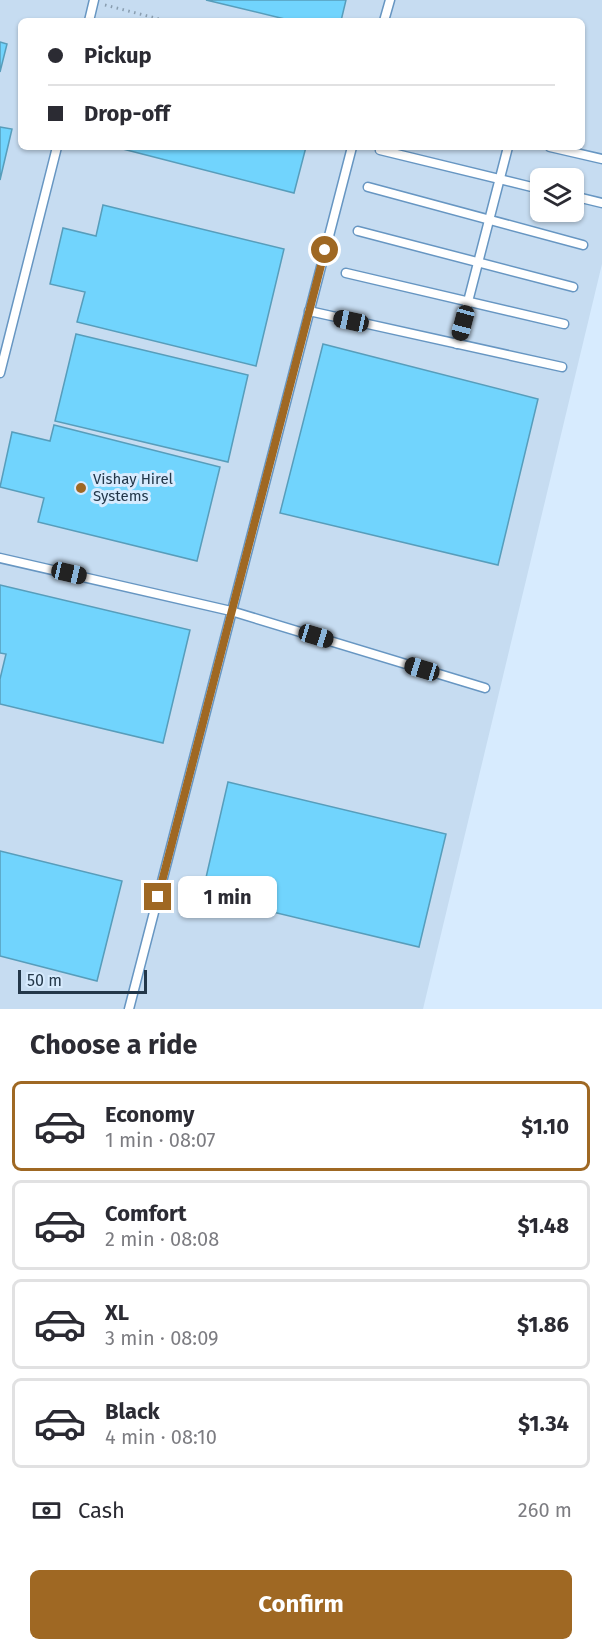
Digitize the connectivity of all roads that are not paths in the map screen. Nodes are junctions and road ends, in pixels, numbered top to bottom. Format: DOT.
graph roads {
  1 [pos="390,0"];
  2 [pos="94,1"];
  3 [pos="90,18"];
  4 [pos="385,18"];
  5 [pos="56,150"];
  6 [pos="351,150"];
  7 [pos="380,150"];
  8 [pos="507,150"];
  9 [pos="563,150"];
  10 [pos="602,159"];
  11 [pos="499,181"];
  12 [pos="368,187"];
  13 [pos="530,187"];
  14 [pos="584,198"];
  15 [pos="602,202"];
  16 [pos="489,219"];
  17 [pos="358,231"];
  18 [pos="583,245"];
  19 [pos="478,261"];
  20 [pos="346,273"];
  21 [pos="573,287"];
  22 [pos="468,301"];
  23 [pos="309,311"];
  24 [pos="564,324"];
  25 [pos="457,344"];
  26 [pos="562,367"];
  27 [pos="0,373"];
  28 [pos="0,558"];
  29 [pos="231,611"];
  30 [pos="485,688"];
  31 [pos="129,1009"];
  1 -- 4 [label="lane"];
  2 -- 3 [label="lane"];
  5 -- 27 [label="lane"];
  6 -- 23 [label="lane"];
  7 -- 11 [label="lane"];
  8 -- 11 [label="lane"];
  9 -- 10 [label="lane"];
  11 -- 13 [label="lane"];
  11 -- 16 [label="lane"];
  12 -- 16 [label="lane"];
  14 -- 15 [label="lane"];
  16 -- 18 [label="lane"];
  16 -- 19 [label="lane"];
  17 -- 19 [label="lane"];
  19 -- 21 [label="lane"];
  19 -- 22 [label="lane"];
  20 -- 22 [label="lane"];
  22 -- 24 [label="lane"];
  22 -- 25 [label="lane"];
  23 -- 25 [label="lane"];
  23 -- 29 [label="lane"];
  25 -- 26 [label="lane"];
  28 -- 29 [label="lane"];
  29 -- 30 [label="lane"];
  29 -- 31 [label="lane"];
}
